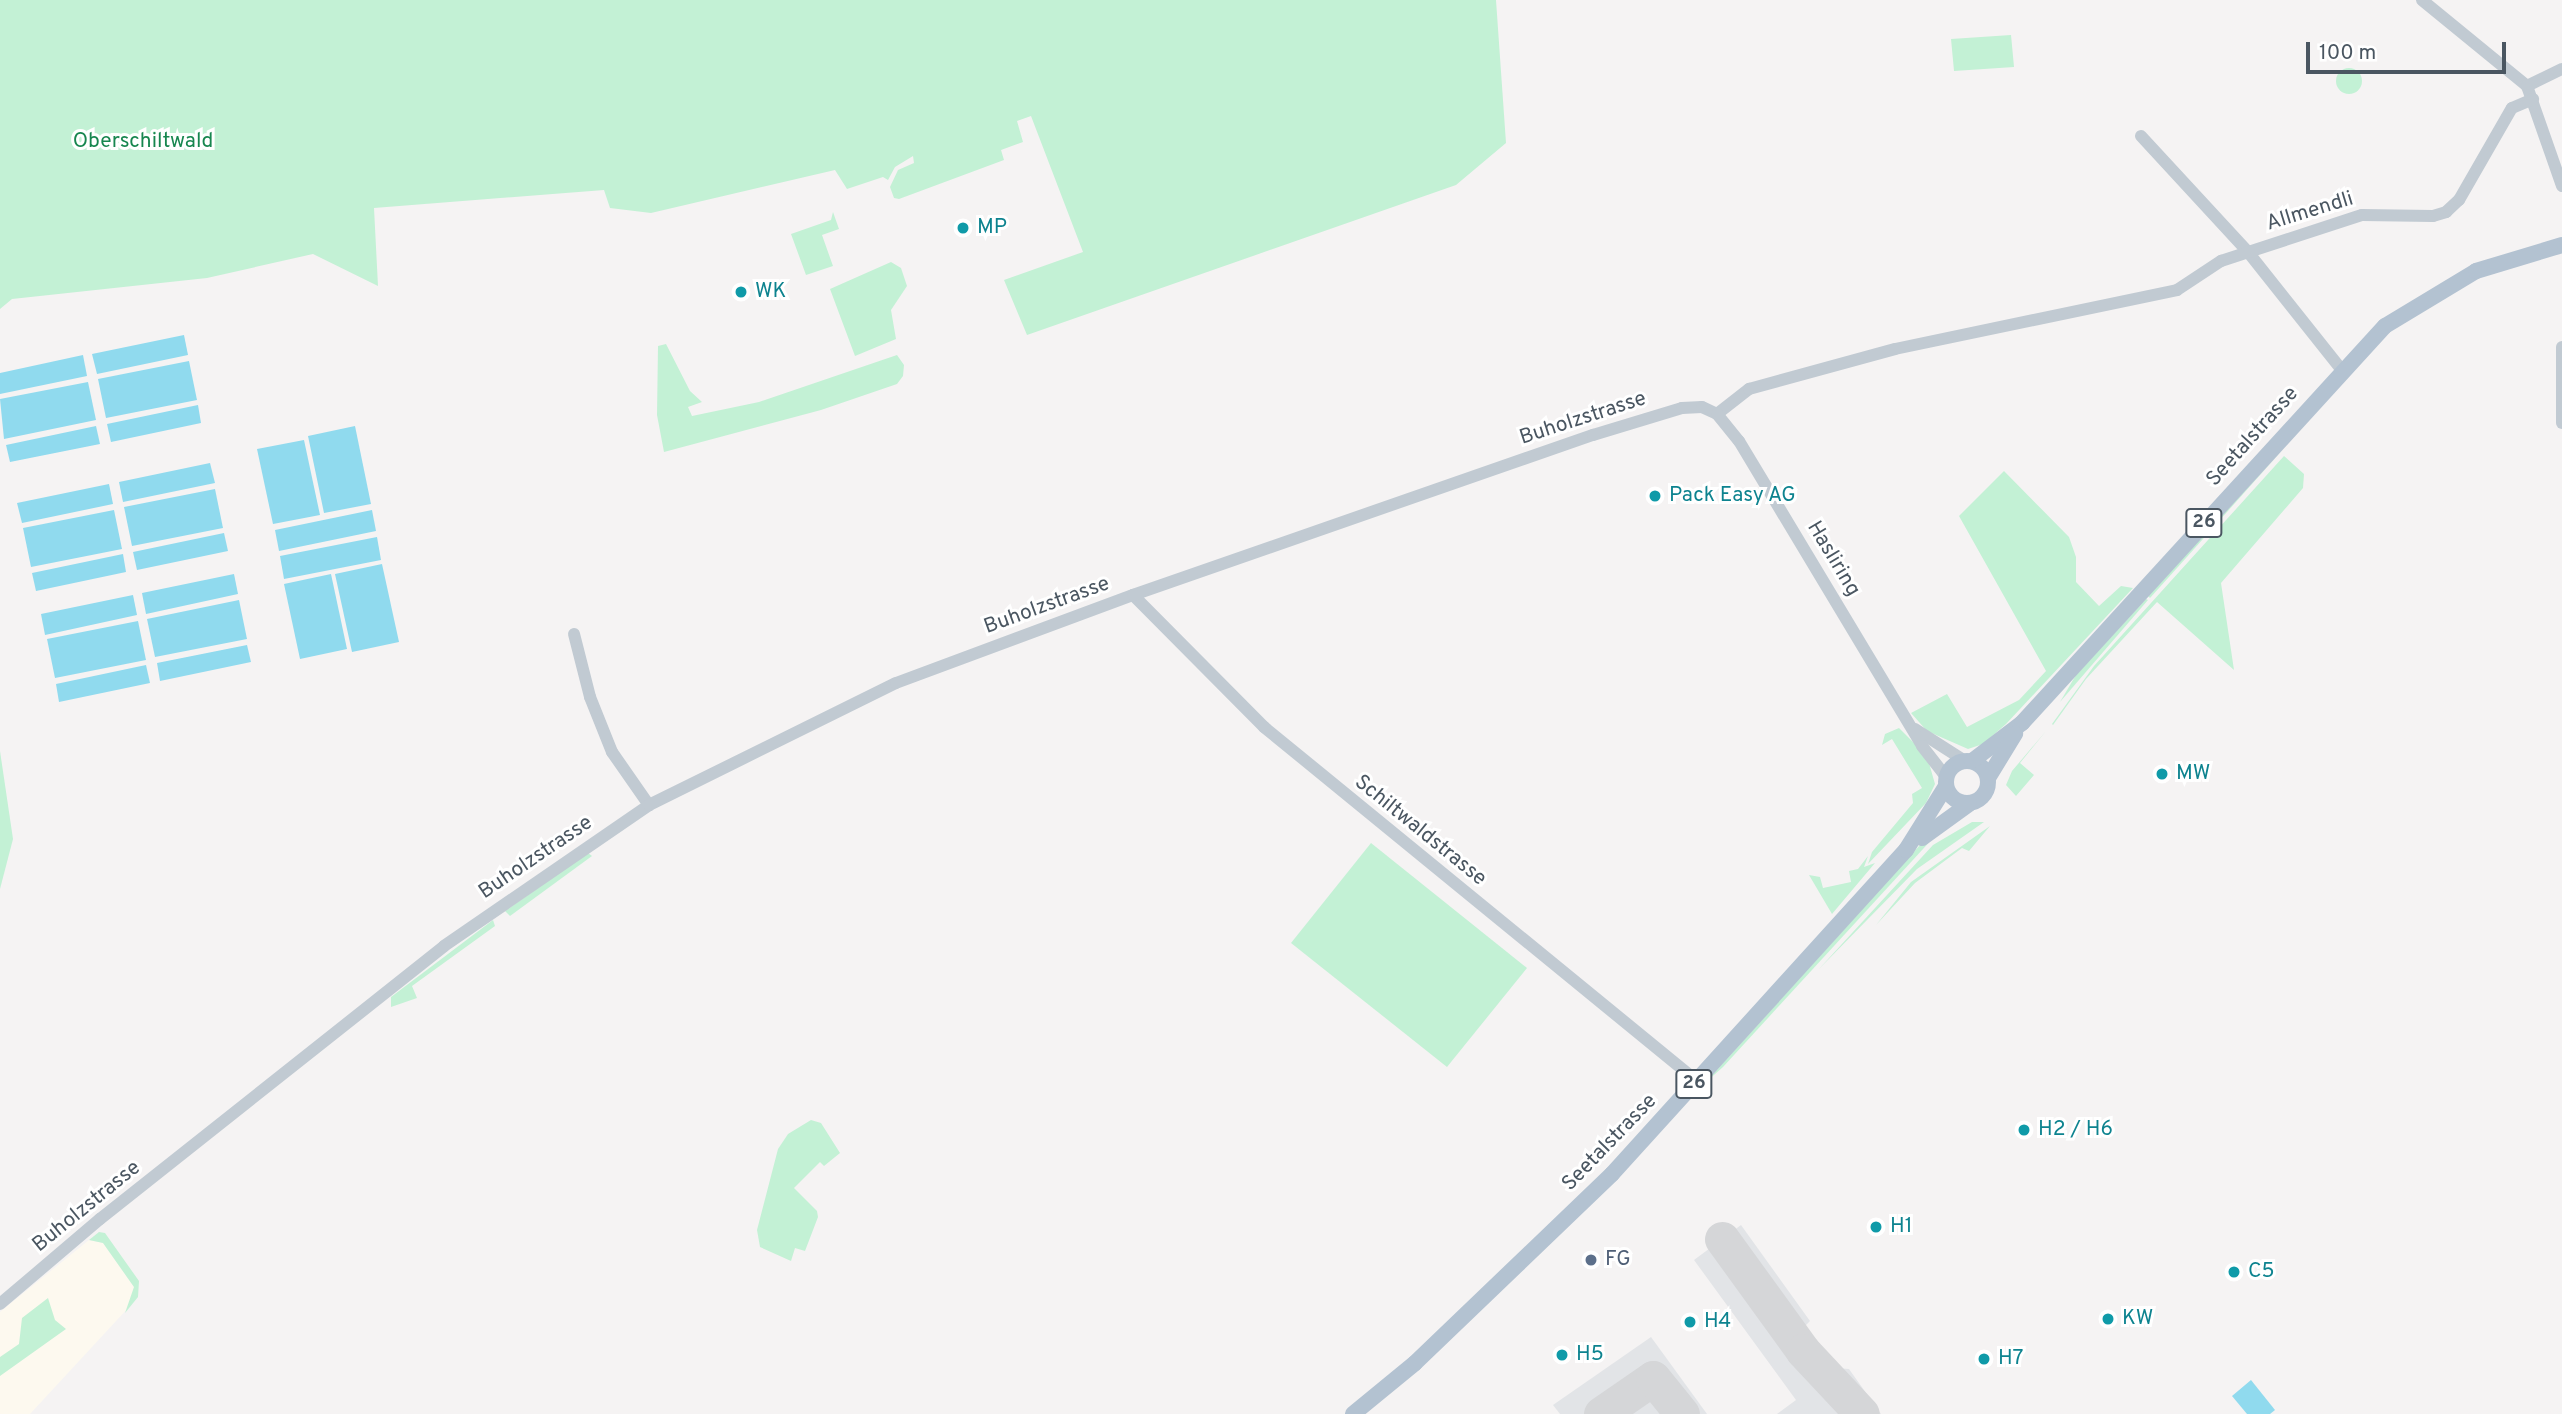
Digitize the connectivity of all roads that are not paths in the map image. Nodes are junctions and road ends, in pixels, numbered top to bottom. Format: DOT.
graph roads {
  1 [pos="2422,0"];
  2 [pos="2562,69"];
  3 [pos="2527,86"];
  4 [pos="2533,99"];
  5 [pos="2141,136"];
  6 [pos="2562,186"];
  7 [pos="2562,245"];
  8 [pos="2249,252"];
  9 [pos="2562,347"];
  10 [pos="2342,370"];
  11 [pos="1717,414"];
  12 [pos="2562,423"];
  13 [pos="1133,595"];
  14 [pos="574,634"];
  15 [pos="2022,723"];
  16 [pos="1912,727"];
  17 [pos="1968,761"];
  18 [pos="1988,778"];
  19 [pos="1946,781"];
  20 [pos="649,804"];
  21 [pos="1969,804"];
  22 [pos="1906,850"];
  23 [pos="1697,1081"];
  24 [pos="0,1304"];
  25 [pos="1353,1414"];
  1 -- 3 [label="street"];
  2 -- 3 [label="street"];
  3 -- 4 [label="street"];
  4 -- 6 [label="street"];
  4 -- 8 [label="street, Allmendli"];
  5 -- 8 [label="street"];
  7 -- 10 [label="main road, Seetalstrasse / 26"];
  8 -- 10 [label="street"];
  8 -- 11 [label="street"];
  9 -- 12 [label="street"];
  10 -- 15 [label="main road, Seetalstrasse / 26"];
  11 -- 13 [label="street, Buholzstrasse"];
  11 -- 16 [label="street, Hasliring"];
  13 -- 20 [label="street, Buholzstrasse"];
  13 -- 23 [label="street, Schiltwaldstrasse"];
  14 -- 20 [label="street"];
  15 -- 17 [label="main road, Seetalstrasse / 26"];
  15 -- 18 [label="main road, Seetalstrasse / 26"];
  16 -- 17 [label="street, Hasliring"];
  16 -- 19 [label="street, Hasliring"];
  17 -- 18 [label="main road"];
  17 -- 19 [label="main road"];
  18 -- 21 [label="main road"];
  19 -- 21 [label="main road"];
  19 -- 22 [label="main road, Seetalstrasse / 26"];
  20 -- 24 [label="street, Buholzstrasse"];
  21 -- 22 [label="main road, Seetalstrasse / 26"];
  22 -- 23 [label="main road, Seetalstrasse / 26"];
  23 -- 25 [label="main road, Seetalstrasse / 26"];
}
